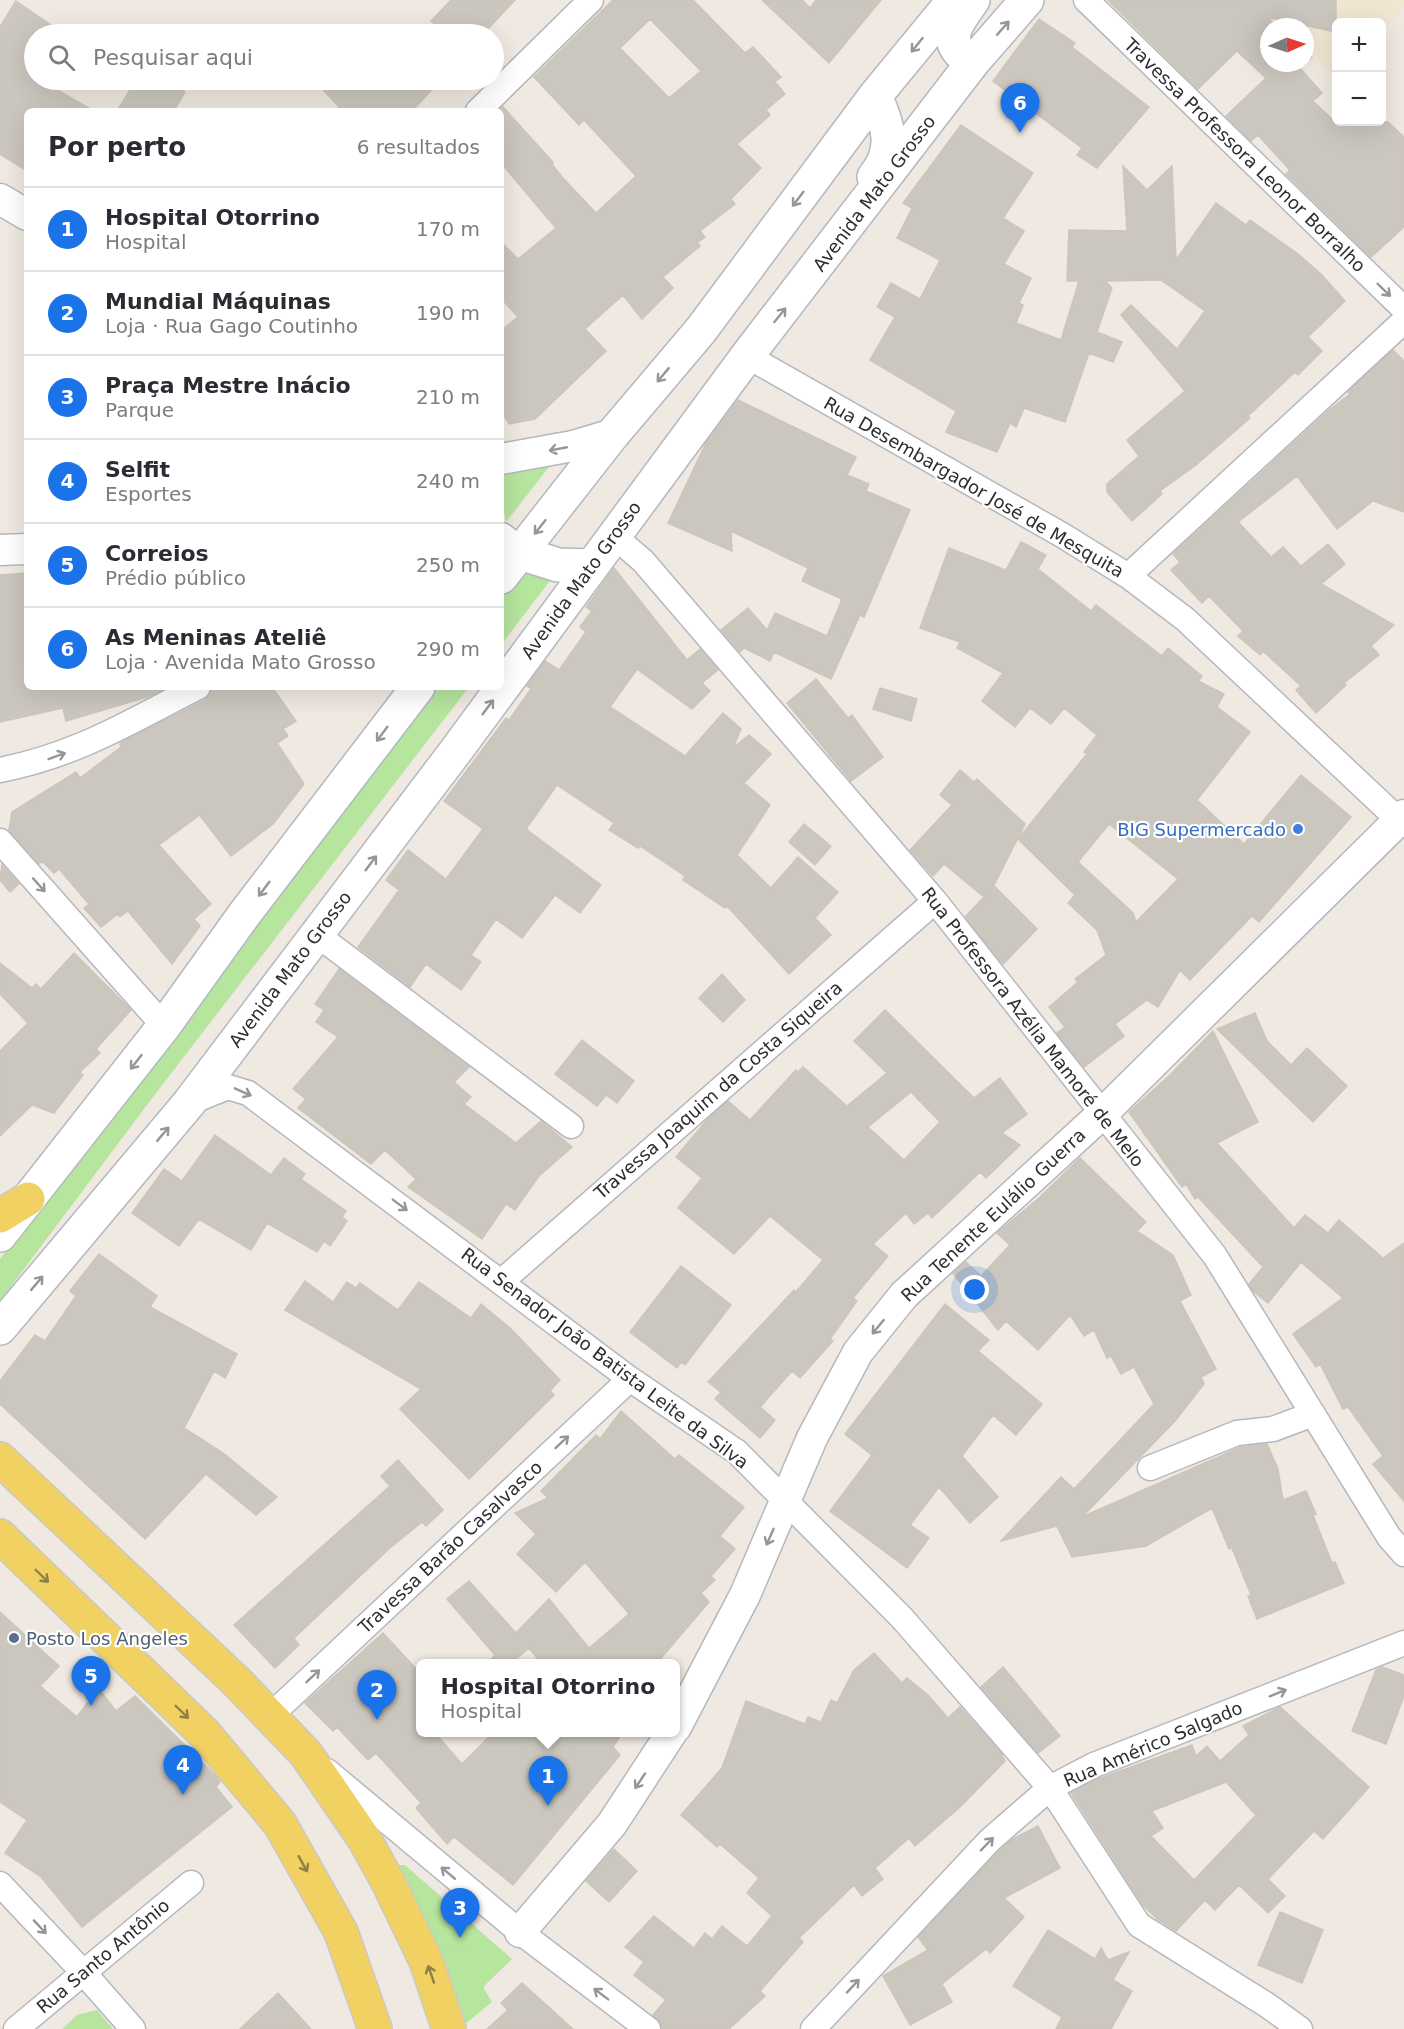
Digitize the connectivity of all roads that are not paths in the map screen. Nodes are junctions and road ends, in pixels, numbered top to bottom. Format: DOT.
graph roads {
  1 [pos="591,0"];
  2 [pos="954,0"];
  3 [pos="973,0"];
  4 [pos="1027,0"];
  5 [pos="1086,0"];
  6 [pos="974,62"];
  7 [pos="504,85"];
  8 [pos="499,90"];
  9 [pos="875,96"];
  10 [pos="481,108"];
  11 [pos="0,200"];
  12 [pos="24,213"];
  13 [pos="813,274"];
  14 [pos="1404,309"];
  15 [pos="1404,321"];
  16 [pos="701,330"];
  17 [pos="747,357"];
  18 [pos="613,434"];
  19 [pos="504,458"];
  20 [pos="614,536"];
  21 [pos="24,549"];
  22 [pos="0,550"];
  23 [pos="506,556"];
  24 [pos="592,566"];
  25 [pos="1128,576"];
  26 [pos="504,683"];
  27 [pos="192,690"];
  28 [pos="416,690"];
  29 [pos="499,690"];
  30 [pos="0,770"];
  31 [pos="1402,820"];
  32 [pos="0,841"];
  33 [pos="934,901"];
  34 [pos="316,934"];
  35 [pos="164,1026"];
  36 [pos="189,1103"];
  37 [pos="1102,1113"];
  38 [pos="571,1126"];
  39 [pos="28,1199"];
  40 [pos="0,1216"];
  41 [pos="0,1235"];
  42 [pos="502,1281"];
  43 [pos="0,1329"];
  44 [pos="630,1379"];
  45 [pos="1313,1414"];
  46 [pos="0,1459"];
  47 [pos="1150,1468"];
  48 [pos="0,1491"];
  49 [pos="786,1502"];
  50 [pos="0,1536"];
  51 [pos="1404,1554"];
  52 [pos="1404,1643"];
  53 [pos="236,1681"];
  54 [pos="270,1716"];
  55 [pos="680,1718"];
  56 [pos="669,1737"];
  57 [pos="306,1754"];
  58 [pos="1050,1788"];
  59 [pos="191,1883"];
  60 [pos="0,1884"];
  61 [pos="520,1932"];
  62 [pos="83,1972"];
  63 [pos="16,2029"];
  64 [pos="133,2029"];
  65 [pos="375,2029"];
  66 [pos="449,2029"];
  67 [pos="648,2029"];
  68 [pos="813,2029"];
  69 [pos="1300,2029"];
  1 -- 7 [label="street"];
  2 -- 9 [label="main road, one-way"];
  3 -- 6 [label="main road"];
  6 -- 4 [label="main road, Avenida Mato Grosso, one-way"];
  5 -- 14 [label="street, Travessa Professora Leonor Borralho, one-way"];
  6 -- 13 [label="main road, Avenida Mato Grosso"];
  8 -- 10 [label="street"];
  9 -- 13 [label="main road"];
  9 -- 16 [label="main road, one-way"];
  11 -- 12 [label="street"];
  17 -- 13 [label="main road, Avenida Mato Grosso, one-way"];
  15 -- 25 [label="street"];
  16 -- 17 [label="main road"];
  16 -- 18 [label="main road, one-way"];
  17 -- 20 [label="main road, Avenida Mato Grosso"];
  17 -- 25 [label="street, Rua Desembargador José de Mesquita"];
  18 -- 19 [label="street, one-way"];
  18 -- 23 [label="main road, one-way"];
  20 -- 24 [label="main road, Avenida Mato Grosso"];
  20 -- 33 [label="street, Rua Professora Azélia Mamoré de Melo"];
  21 -- 22 [label="street"];
  23 -- 24 [label="main road"];
  26 -- 24 [label="main road, Avenida Mato Grosso, one-way"];
  25 -- 31 [label="street, Rua Desembargador José de Mesquita"];
  30 -- 27 [label="street, one-way"];
  28 -- 35 [label="main road, one-way"];
  34 -- 29 [label="main road, Avenida Mato Grosso, one-way"];
  31 -- 37 [label="street, Rua Tenente Eulálio Guerra"];
  32 -- 35 [label="street, one-way"];
  33 -- 37 [label="street, Rua Professora Azélia Mamoré de Melo"];
  33 -- 42 [label="street, Travessa Joaquim da Costa Siqueira"];
  34 -- 36 [label="main road, Avenida Mato Grosso"];
  34 -- 38 [label="street"];
  35 -- 39 [label="main road, one-way"];
  36 -- 42 [label="street, Rua Senador João Batista Leite da Silva, one-way"];
  43 -- 36 [label="main road, Avenida Mato Grosso, one-way"];
  37 -- 45 [label="street, Rua Professora Azélia Mamoré de Melo"];
  37 -- 49 [label="street, Rua Tenente Eulálio Guerra, one-way"];
  39 -- 40 [label="main road"];
  39 -- 41 [label="main road"];
  42 -- 44 [label="street, Rua Senador João Batista Leite da Silva"];
  44 -- 49 [label="street, Rua Senador João Batista Leite da Silva"];
  54 -- 44 [label="street, Travessa Barão Casalvasco, one-way"];
  45 -- 47 [label="street"];
  45 -- 51 [label="street, Rua Professora Azélia Mamoré de Melo"];
  46 -- 53 [label="main road"];
  48 -- 53 [label="main road"];
  49 -- 55 [label="street, Rua Tenente Eulálio Guerra, one-way"];
  49 -- 58 [label="street, Rua Senador João Batista Leite da Silva"];
  50 -- 65 [label="main road, one-way"];
  58 -- 52 [label="street, Rua Américo Salgado, one-way"];
  53 -- 54 [label="main road"];
  54 -- 57 [label="main road"];
  56 -- 61 [label="street, one-way"];
  61 -- 57 [label="street, one-way"];
  66 -- 57 [label="main road, one-way"];
  68 -- 58 [label="street, Rua Américo Salgado, one-way"];
  58 -- 69 [label="street, Rua Senador João Batista Leite da Silva"];
  59 -- 62 [label="street, Rua Santo Antônio"];
  60 -- 62 [label="street, one-way"];
  67 -- 61 [label="street, one-way"];
  62 -- 63 [label="street, Rua Santo Antônio"];
  62 -- 64 [label="street"];
}
